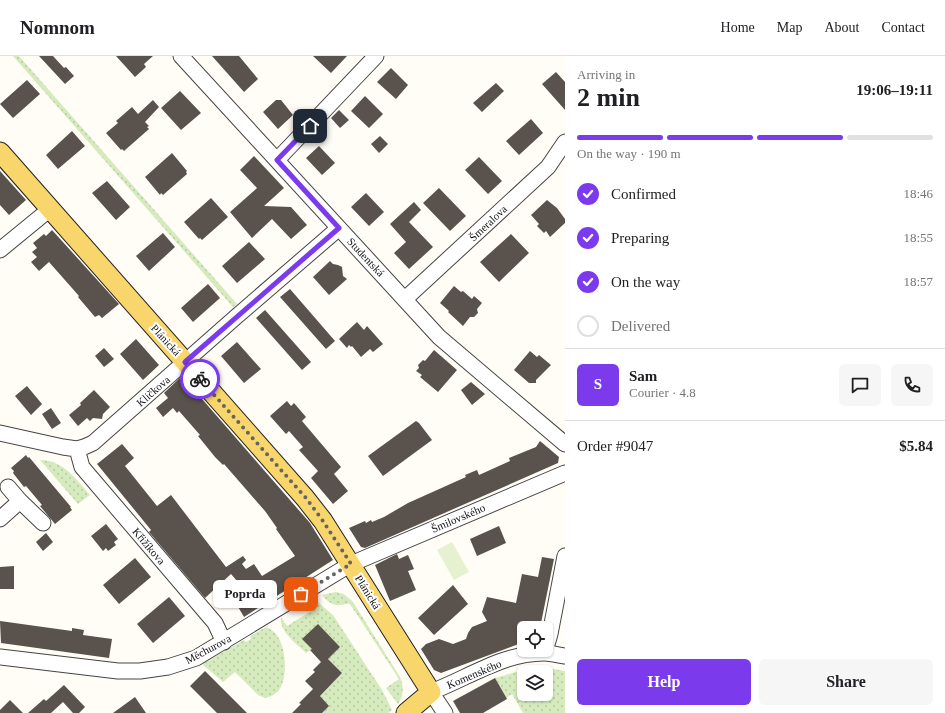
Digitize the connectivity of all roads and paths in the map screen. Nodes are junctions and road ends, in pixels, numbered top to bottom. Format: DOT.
graph roads {
  1 [pos="180,56"];
  2 [pos="376,56"];
  3 [pos="565,142"];
  4 [pos="0,152"];
  5 [pos="277,160"];
  6 [pos="50,209"];
  7 [pos="339,228"];
  8 [pos="0,250"];
  9 [pos="405,299"];
  10 [pos="185,362"];
  11 [pos="0,433"];
  12 [pos="565,444"];
  13 [pos="77,448"];
  14 [pos="565,472"];
  15 [pos="8,487"];
  16 [pos="20,501"];
  17 [pos="0,519"];
  18 [pos="43,523"];
  19 [pos="565,556"];
  20 [pos="351,564"];
  21 [pos="552,621"];
  22 [pos="224,642"];
  23 [pos="553,652"];
  24 [pos="517,655"];
  25 [pos="565,656"];
  26 [pos="0,657"];
  27 [pos="431,692"];
  28 [pos="406,713"];
  29 [pos="445,713"];
  1 -- 5 [label="street, Studentská"];
  2 -- 5 [label="street"];
  3 -- 9 [label="street, Šmeralova"];
  4 -- 6 [label="main road, Plánická"];
  5 -- 7 [label="street, Studentská"];
  6 -- 8 [label="street"];
  6 -- 10 [label="main road, Plánická"];
  7 -- 9 [label="street, Studentská"];
  7 -- 10 [label="street, Kličkova"];
  9 -- 12 [label="street, Studentská"];
  10 -- 13 [label="street, Kličkova"];
  10 -- 20 [label="main road, Plánická"];
  11 -- 13 [label="street, Kličkova"];
  13 -- 22 [label="street, Křižíkova"];
  14 -- 20 [label="street, Šmilovského"];
  15 -- 16 [label="street"];
  16 -- 17 [label="street"];
  16 -- 18 [label="street"];
  19 -- 21 [label="street"];
  20 -- 22 [label="street, Měchurova"];
  20 -- 27 [label="main road, Plánická"];
  22 -- 26 [label="street, Měchurova"];
  23 -- 25 [label="street, Komenského"];
  24 -- 27 [label="street, Komenského"];
  27 -- 28 [label="main road"];
  27 -- 29 [label="street, Plánická"];
}
